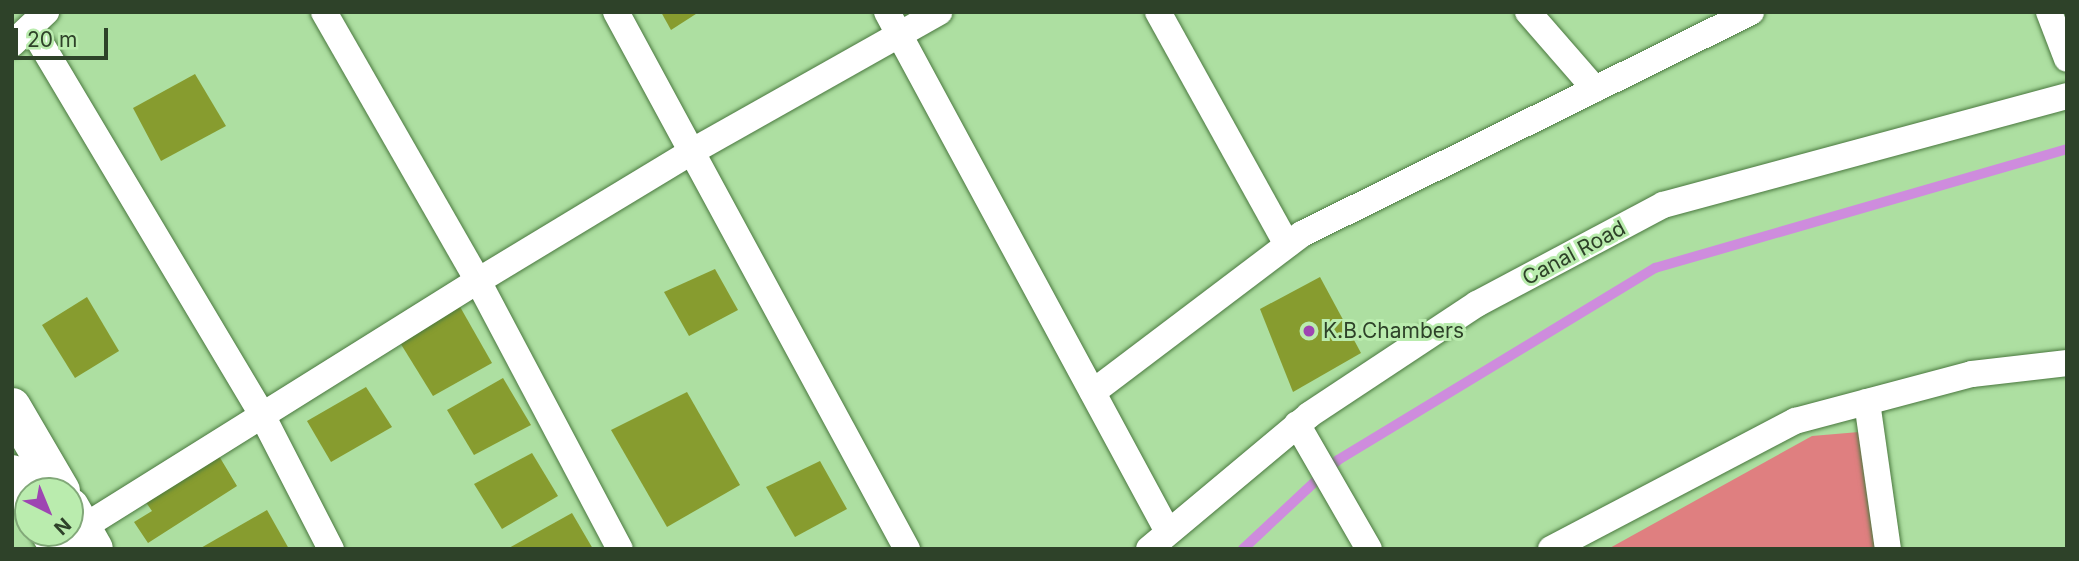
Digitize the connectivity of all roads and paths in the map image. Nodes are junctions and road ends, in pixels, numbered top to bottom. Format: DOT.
graph roads {
  1 [pos="324,12"];
  2 [pos="615,12"];
  3 [pos="939,12"];
  4 [pos="1158,12"];
  5 [pos="1528,12"];
  6 [pos="1751,12"];
  7 [pos="2049,12"];
  8 [pos="892,23"];
  9 [pos="30,27"];
  10 [pos="2067,59"];
  11 [pos="1595,89"];
  12 [pos="2067,96"];
  13 [pos="691,152"];
  14 [pos="1287,245"];
  15 [pos="478,281"];
  16 [pos="2067,363"];
  17 [pos="1093,392"];
  18 [pos="1867,402"];
  19 [pos="12,407"];
  20 [pos="261,413"];
  21 [pos="1297,424"];
  22 [pos="53,477"];
  23 [pos="84,525"];
  24 [pos="1158,539"];
  25 [pos="331,549"];
  26 [pos="620,549"];
  27 [pos="907,549"];
  28 [pos="1369,549"];
  29 [pos="1551,549"];
  30 [pos="1888,549"];
  1 -- 15 [label="street"];
  2 -- 13 [label="street"];
  3 -- 8 [label="street"];
  4 -- 14 [label="street"];
  5 -- 11 [label="street"];
  6 -- 11 [label="street"];
  7 -- 10 [label="street"];
  8 -- 13 [label="street"];
  8 -- 17 [label="street"];
  9 -- 20 [label="street"];
  11 -- 14 [label="street"];
  12 -- 21 [label="street, Canal Road"];
  13 -- 15 [label="street"];
  13 -- 27 [label="street"];
  14 -- 17 [label="street"];
  15 -- 20 [label="street"];
  15 -- 26 [label="street"];
  16 -- 18 [label="street"];
  17 -- 24 [label="street"];
  18 -- 29 [label="street"];
  18 -- 30 [label="street"];
  19 -- 22 [label="main road"];
  20 -- 23 [label="street"];
  20 -- 25 [label="street"];
  21 -- 24 [label="street, Canal Road"];
  21 -- 28 [label="street"];
}
